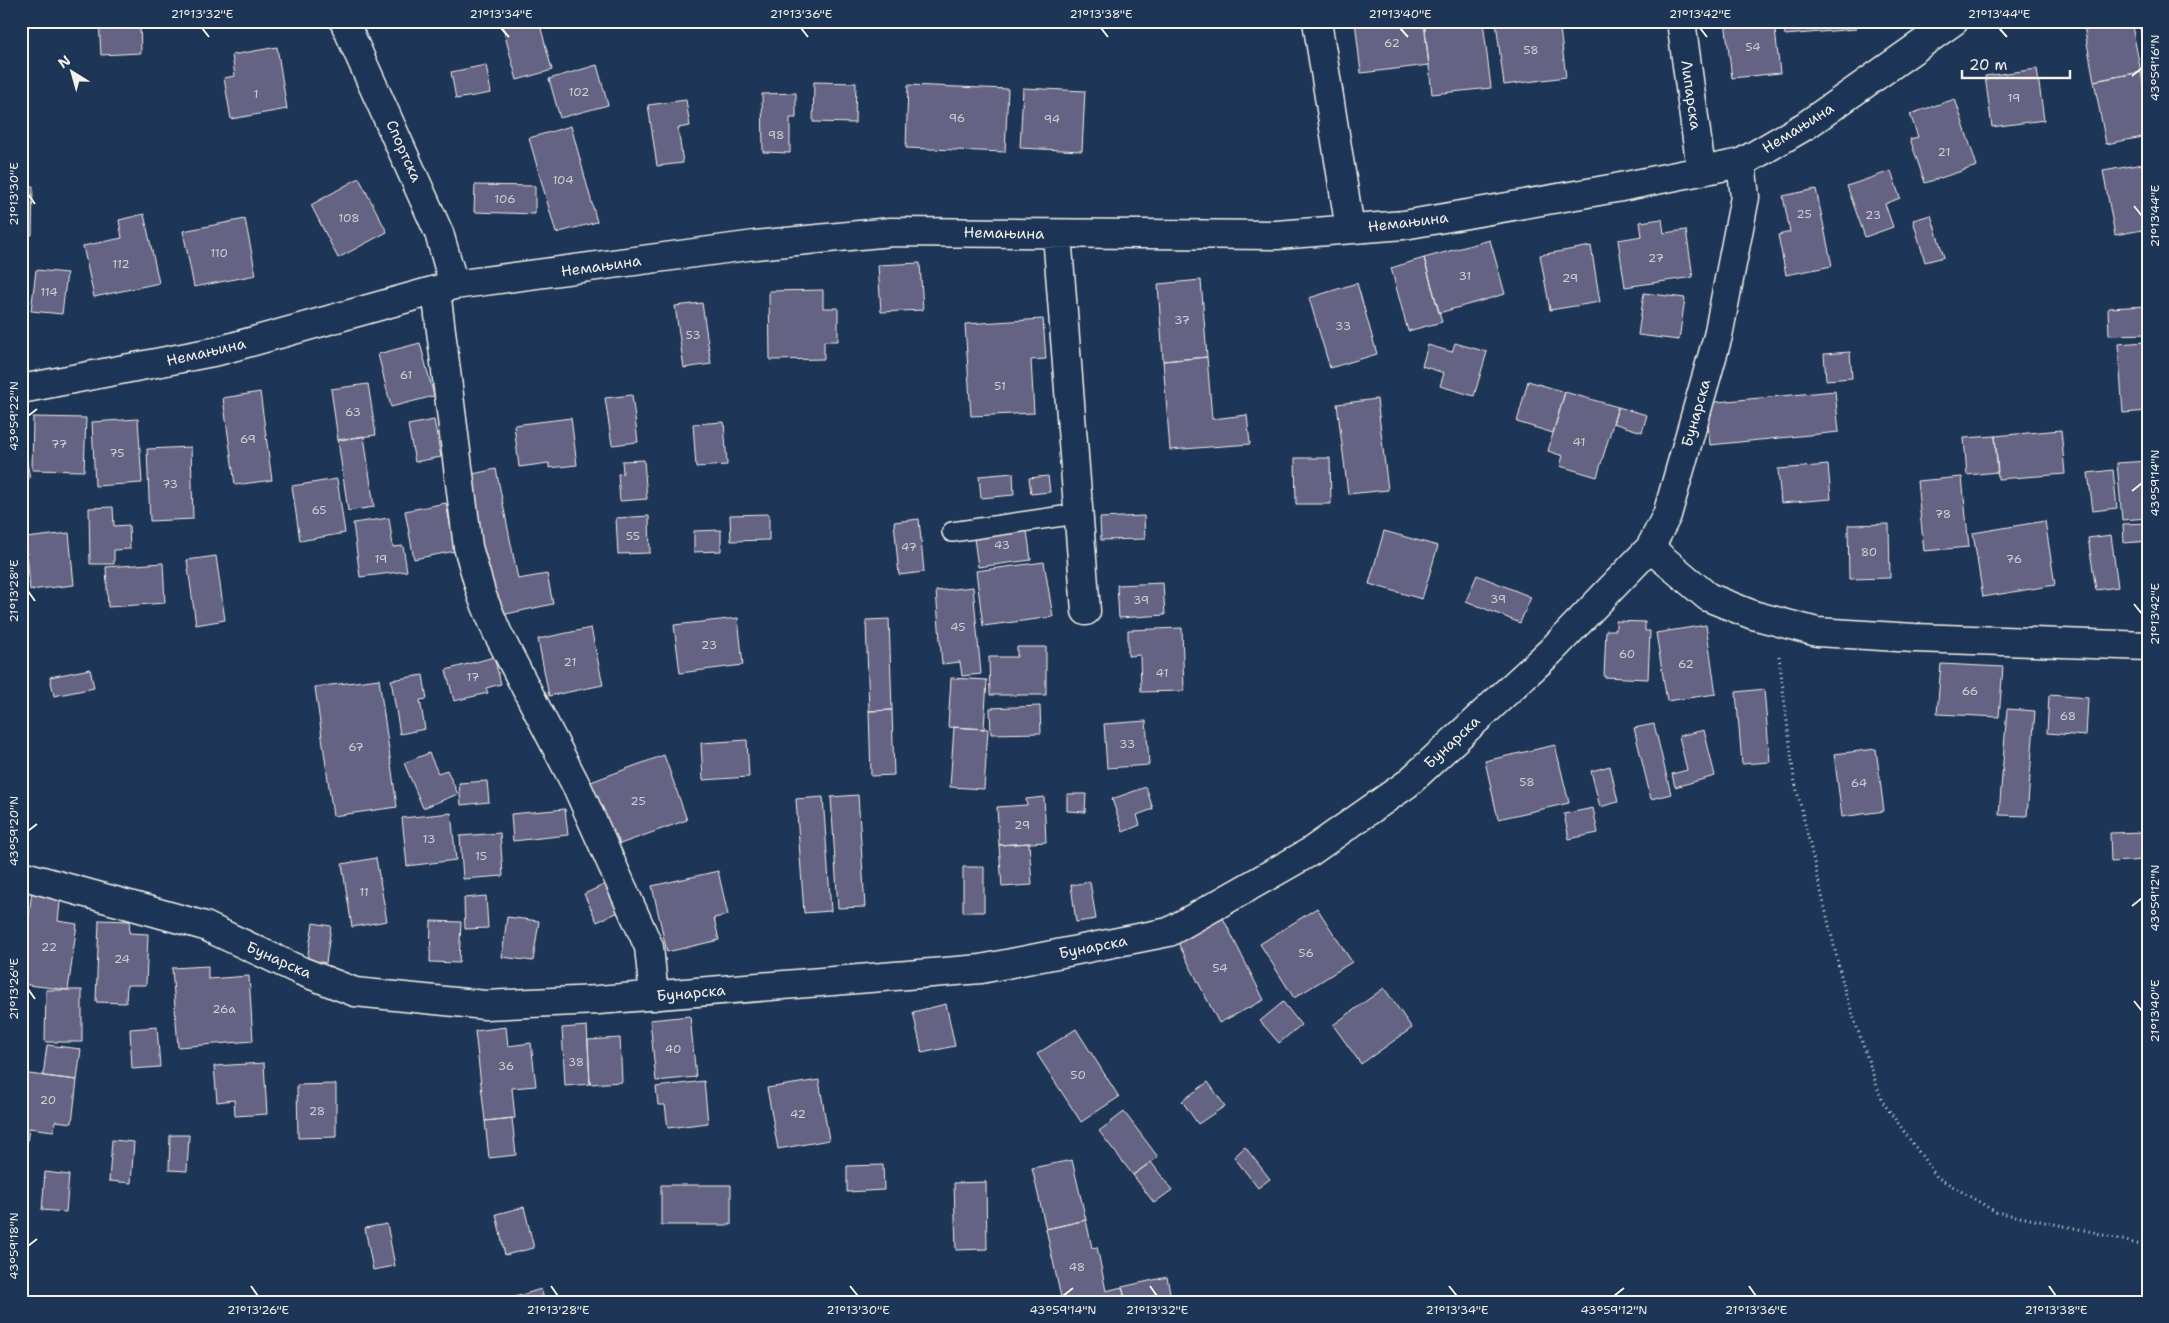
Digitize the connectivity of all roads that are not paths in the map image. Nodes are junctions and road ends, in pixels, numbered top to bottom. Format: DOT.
graph roads {
  1 [pos="344,21"];
  2 [pos="1317,21"];
  3 [pos="1681,21"];
  4 [pos="1954,21"];
  5 [pos="1741,163"];
  6 [pos="1701,169"];
  7 [pos="1350,229"];
  8 [pos="1057,234"];
  9 [pos="446,288"];
  10 [pos="21,389"];
  11 [pos="1077,514"];
  12 [pos="952,532"];
  13 [pos="1650,548"];
  14 [pos="1086,611"];
  15 [pos="2148,646"];
  16 [pos="21,875"];
  17 [pos="654,996"];
  1 -- 9 [label="street, Спортска"];
  2 -- 7 [label="street"];
  3 -- 6 [label="street, Липарска"];
  4 -- 5 [label="street, Немањина"];
  5 -- 6 [label="street, Немањина"];
  5 -- 13 [label="street, Бунарска"];
  6 -- 7 [label="street, Немањина"];
  7 -- 8 [label="street, Немањина"];
  8 -- 9 [label="street, Немањина"];
  8 -- 11 [label="street"];
  9 -- 10 [label="street, Немањина"];
  9 -- 17 [label="street, Спортска"];
  11 -- 12 [label="lane"];
  11 -- 14 [label="street"];
  13 -- 15 [label="street"];
  13 -- 17 [label="street, Бунарска"];
  16 -- 17 [label="street, Бунарска"];
}
